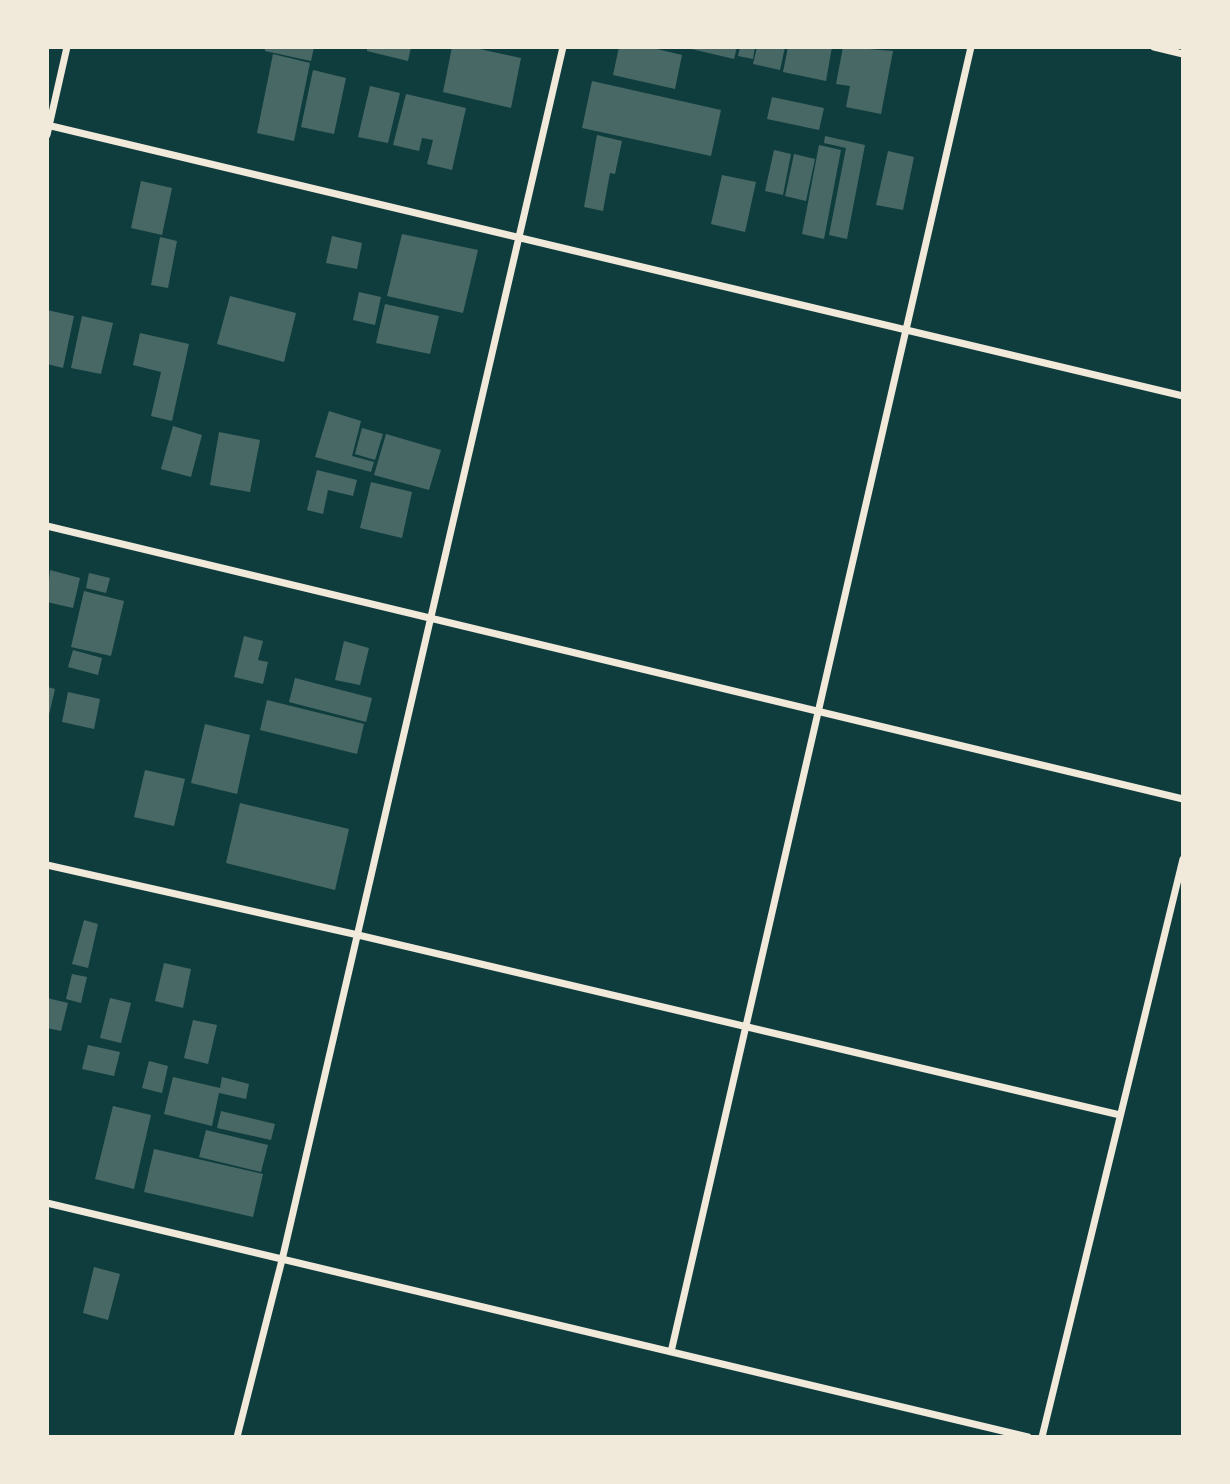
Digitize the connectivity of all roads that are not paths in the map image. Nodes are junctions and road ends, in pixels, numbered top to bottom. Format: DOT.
graph roads {
  1 [pos="67,47"];
  2 [pos="563,47"];
  3 [pos="971,47"];
  4 [pos="1154,47"];
  5 [pos="1183,54"];
  6 [pos="48,125"];
  7 [pos="47,135"];
  8 [pos="519,238"];
  9 [pos="906,330"];
  10 [pos="1183,396"];
  11 [pos="47,526"];
  12 [pos="431,618"];
  13 [pos="819,711"];
  14 [pos="1183,799"];
  15 [pos="1183,859"];
  16 [pos="47,865"];
  17 [pos="358,935"];
  18 [pos="746,1026"];
  19 [pos="1120,1115"];
  20 [pos="47,1203"];
  21 [pos="282,1260"];
  22 [pos="671,1352"];
  23 [pos="237,1437"];
  24 [pos="1028,1437"];
  25 [pos="1042,1437"];
  1 -- 6 [label="street"];
  2 -- 8 [label="street"];
  3 -- 9 [label="street"];
  4 -- 5 [label="street"];
  6 -- 7 [label="street"];
  6 -- 8 [label="street"];
  8 -- 9 [label="street"];
  8 -- 12 [label="street"];
  9 -- 10 [label="street"];
  9 -- 13 [label="street"];
  11 -- 12 [label="street"];
  12 -- 13 [label="street"];
  12 -- 17 [label="street"];
  13 -- 14 [label="street"];
  13 -- 18 [label="street"];
  15 -- 19 [label="street"];
  16 -- 17 [label="street"];
  17 -- 18 [label="street"];
  17 -- 21 [label="street"];
  18 -- 19 [label="street"];
  18 -- 22 [label="street"];
  19 -- 25 [label="street"];
  20 -- 21 [label="street"];
  21 -- 22 [label="street"];
  21 -- 23 [label="street"];
  22 -- 24 [label="street"];
}
